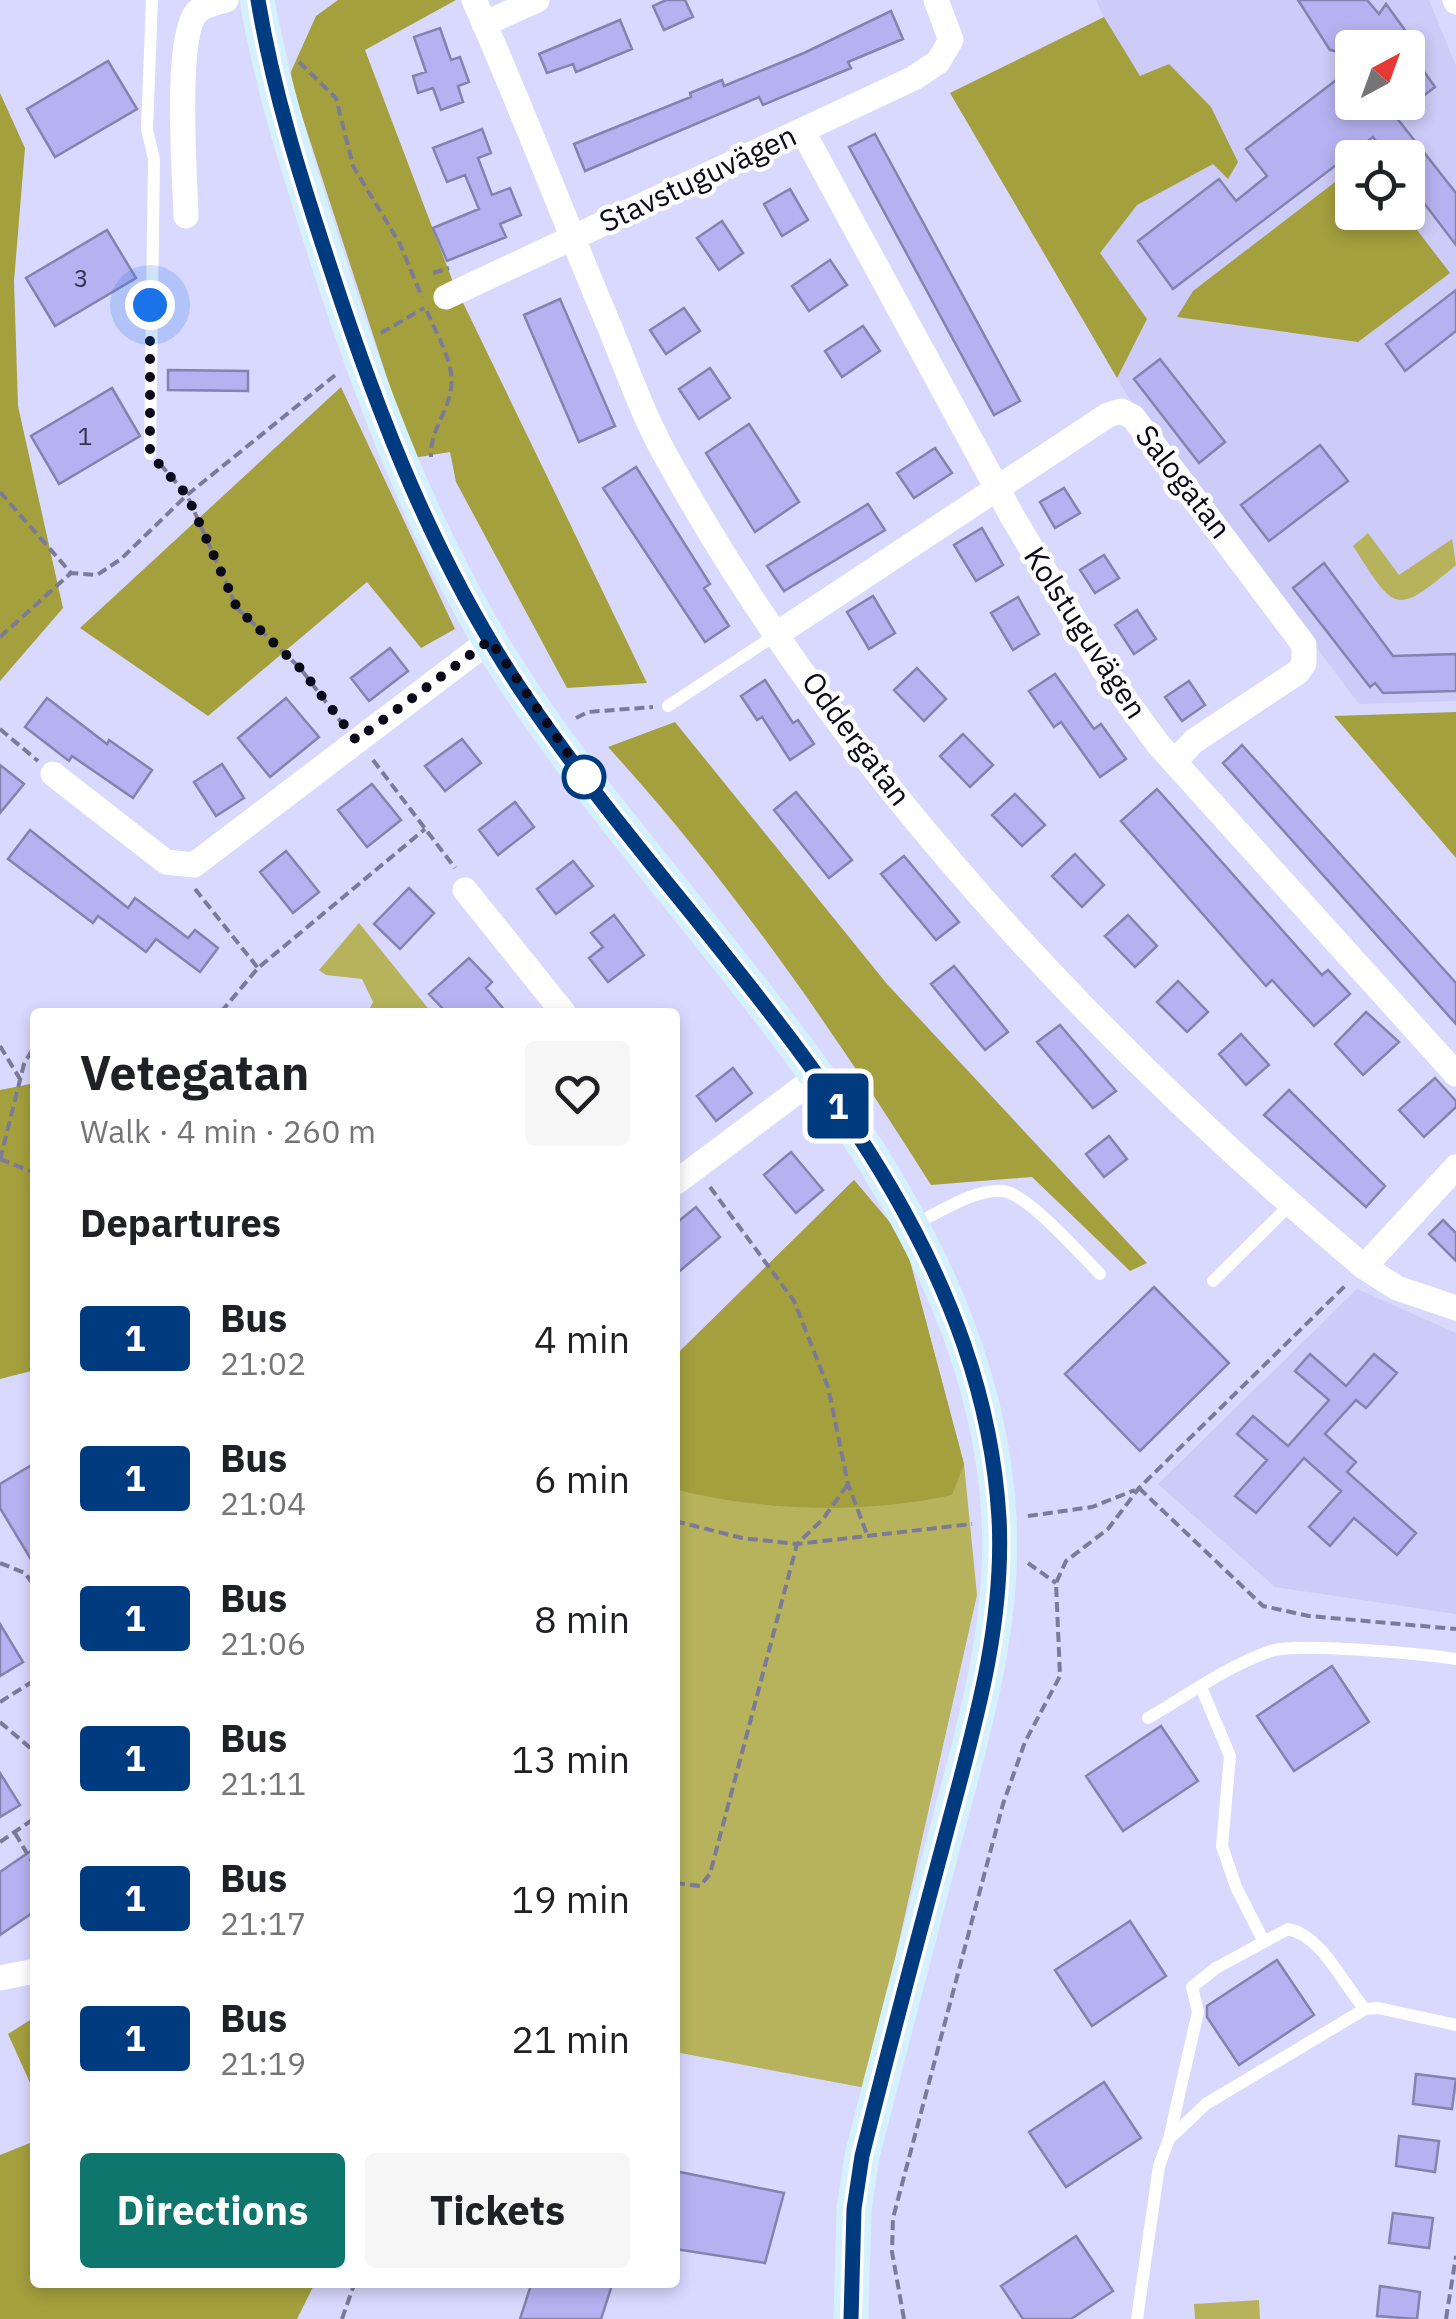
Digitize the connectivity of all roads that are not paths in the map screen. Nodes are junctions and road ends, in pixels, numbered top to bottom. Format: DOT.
graph roads {
  1 [pos="152,0"];
  2 [pos="226,0"];
  3 [pos="258,0"];
  4 [pos="537,0"];
  5 [pos="936,0"];
  6 [pos="479,12"];
  7 [pos="802,130"];
  8 [pos="186,216"];
  9 [pos="572,239"];
  10 [pos="436,302"];
  11 [pos="150,454"];
  12 [pos="997,488"];
  13 [pos="777,634"];
  14 [pos="490,640"];
  15 [pos="668,706"];
  16 [pos="1174,762"];
  17 [pos="53,774"];
  18 [pos="465,890"];
  19 [pos="560,1008"];
  20 [pos="1456,1074"];
  21 [pos="815,1078"];
  22 [pos="1456,1167"];
  23 [pos="680,1170"];
  24 [pos="1291,1204"];
  25 [pos="911,1226"];
  26 [pos="1364,1267"];
  27 [pos="1100,1274"];
  28 [pos="1213,1281"];
  29 [pos="1456,1308"];
  30 [pos="1456,1659"];
  31 [pos="1201,1687"];
  32 [pos="1148,1718"];
  33 [pos="1263,1940"];
  34 [pos="30,1972"];
  35 [pos="0,1978"];
  36 [pos="1371,2009"];
  37 [pos="1456,2024"];
  38 [pos="1168,2139"];
  39 [pos="851,2319"];
  40 [pos="1137,2319"];
  1 -- 11 [label="lane"];
  2 -- 8 [label="street"];
  3 -- 14 [label="street"];
  4 -- 6 [label="street"];
  5 -- 7 [label="street, Stavstuguvägen"];
  6 -- 9 [label="street, Oddergatan"];
  7 -- 9 [label="street, Stavstuguvägen"];
  7 -- 12 [label="street, Kolstuguvägen"];
  9 -- 10 [label="street, Stavstuguvägen"];
  9 -- 13 [label="street, Oddergatan"];
  12 -- 13 [label="street, Salogatan"];
  12 -- 16 [label="street, Kolstuguvägen"];
  12 -- 16 [label="street, Salogatan"];
  13 -- 15 [label="lane"];
  13 -- 24 [label="street, Oddergatan"];
  14 -- 17 [label="street"];
  14 -- 21 [label="street"];
  16 -- 20 [label="street, Kolstuguvägen"];
  18 -- 19 [label="street"];
  21 -- 23 [label="street"];
  21 -- 25 [label="street"];
  22 -- 26 [label="street"];
  24 -- 26 [label="street, Oddergatan"];
  24 -- 28 [label="lane"];
  25 -- 27 [label="lane"];
  25 -- 39 [label="street"];
  26 -- 29 [label="street, Oddergatan"];
  30 -- 31 [label="lane"];
  31 -- 32 [label="lane"];
  31 -- 33 [label="lane"];
  33 -- 36 [label="lane"];
  33 -- 38 [label="lane"];
  34 -- 35 [label="street"];
  36 -- 37 [label="lane"];
  36 -- 38 [label="lane"];
  38 -- 40 [label="lane"];
}
